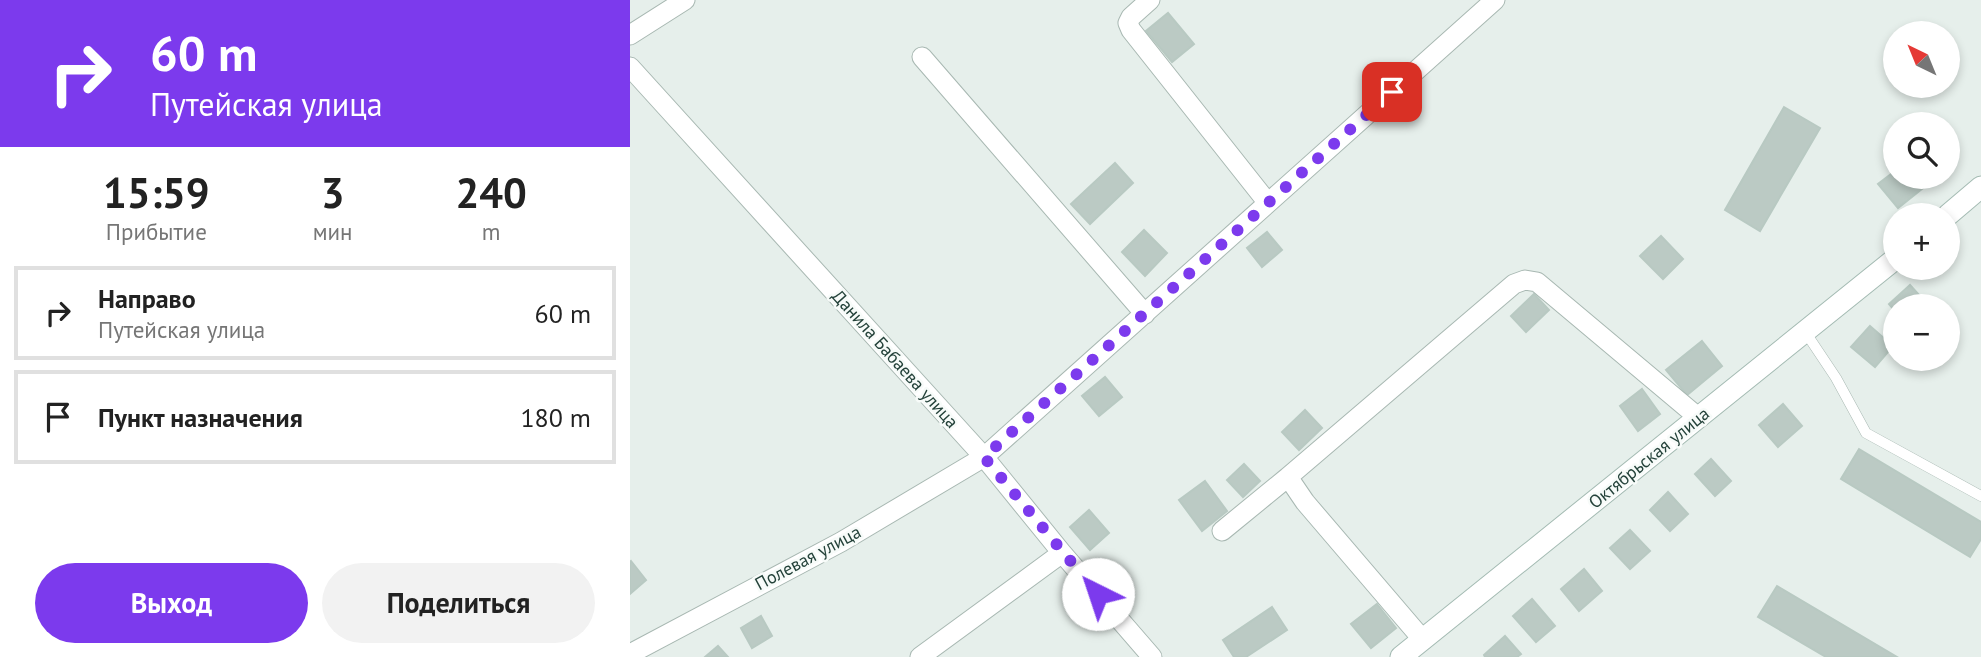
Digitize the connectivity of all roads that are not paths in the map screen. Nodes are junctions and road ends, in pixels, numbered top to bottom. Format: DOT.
graph roads {
  1 [pos="685,0"];
  2 [pos="1150,0"];
  3 [pos="1496,0"];
  4 [pos="630,35"];
  5 [pos="922,57"];
  6 [pos="630,67"];
  7 [pos="1981,187"];
  8 [pos="1268,203"];
  9 [pos="1960,205"];
  10 [pos="1883,269"];
  11 [pos="1145,314"];
  12 [pos="1806,333"];
  13 [pos="1699,418"];
  14 [pos="984,457"];
  15 [pos="1288,477"];
  16 [pos="1981,496"];
  17 [pos="1222,531"];
  18 [pos="1062,553"];
  19 [pos="1423,640"];
  20 [pos="630,654"];
  21 [pos="920,657"];
  22 [pos="1153,657"];
  23 [pos="1401,657"];
  1 -- 4 [label="street"];
  2 -- 8 [label="street"];
  3 -- 8 [label="street, Полевая улица"];
  5 -- 11 [label="street"];
  6 -- 14 [label="street, Данила Бабаева улица"];
  7 -- 9 [label="street"];
  8 -- 11 [label="street, Полевая улица"];
  10 -- 12 [label="street, Октябрьская улица"];
  11 -- 14 [label="street, Полевая улица"];
  12 -- 13 [label="street, Октябрьская улица"];
  12 -- 16 [label="lane"];
  13 -- 15 [label="street"];
  13 -- 19 [label="street, Октябрьская улица"];
  14 -- 18 [label="street, Данила Бабаева улица"];
  14 -- 20 [label="street, Полевая улица"];
  15 -- 17 [label="street"];
  15 -- 19 [label="street"];
  18 -- 21 [label="street"];
  18 -- 22 [label="street, Данила Бабаева улица"];
  19 -- 23 [label="street, Октябрьская улица"];
}
